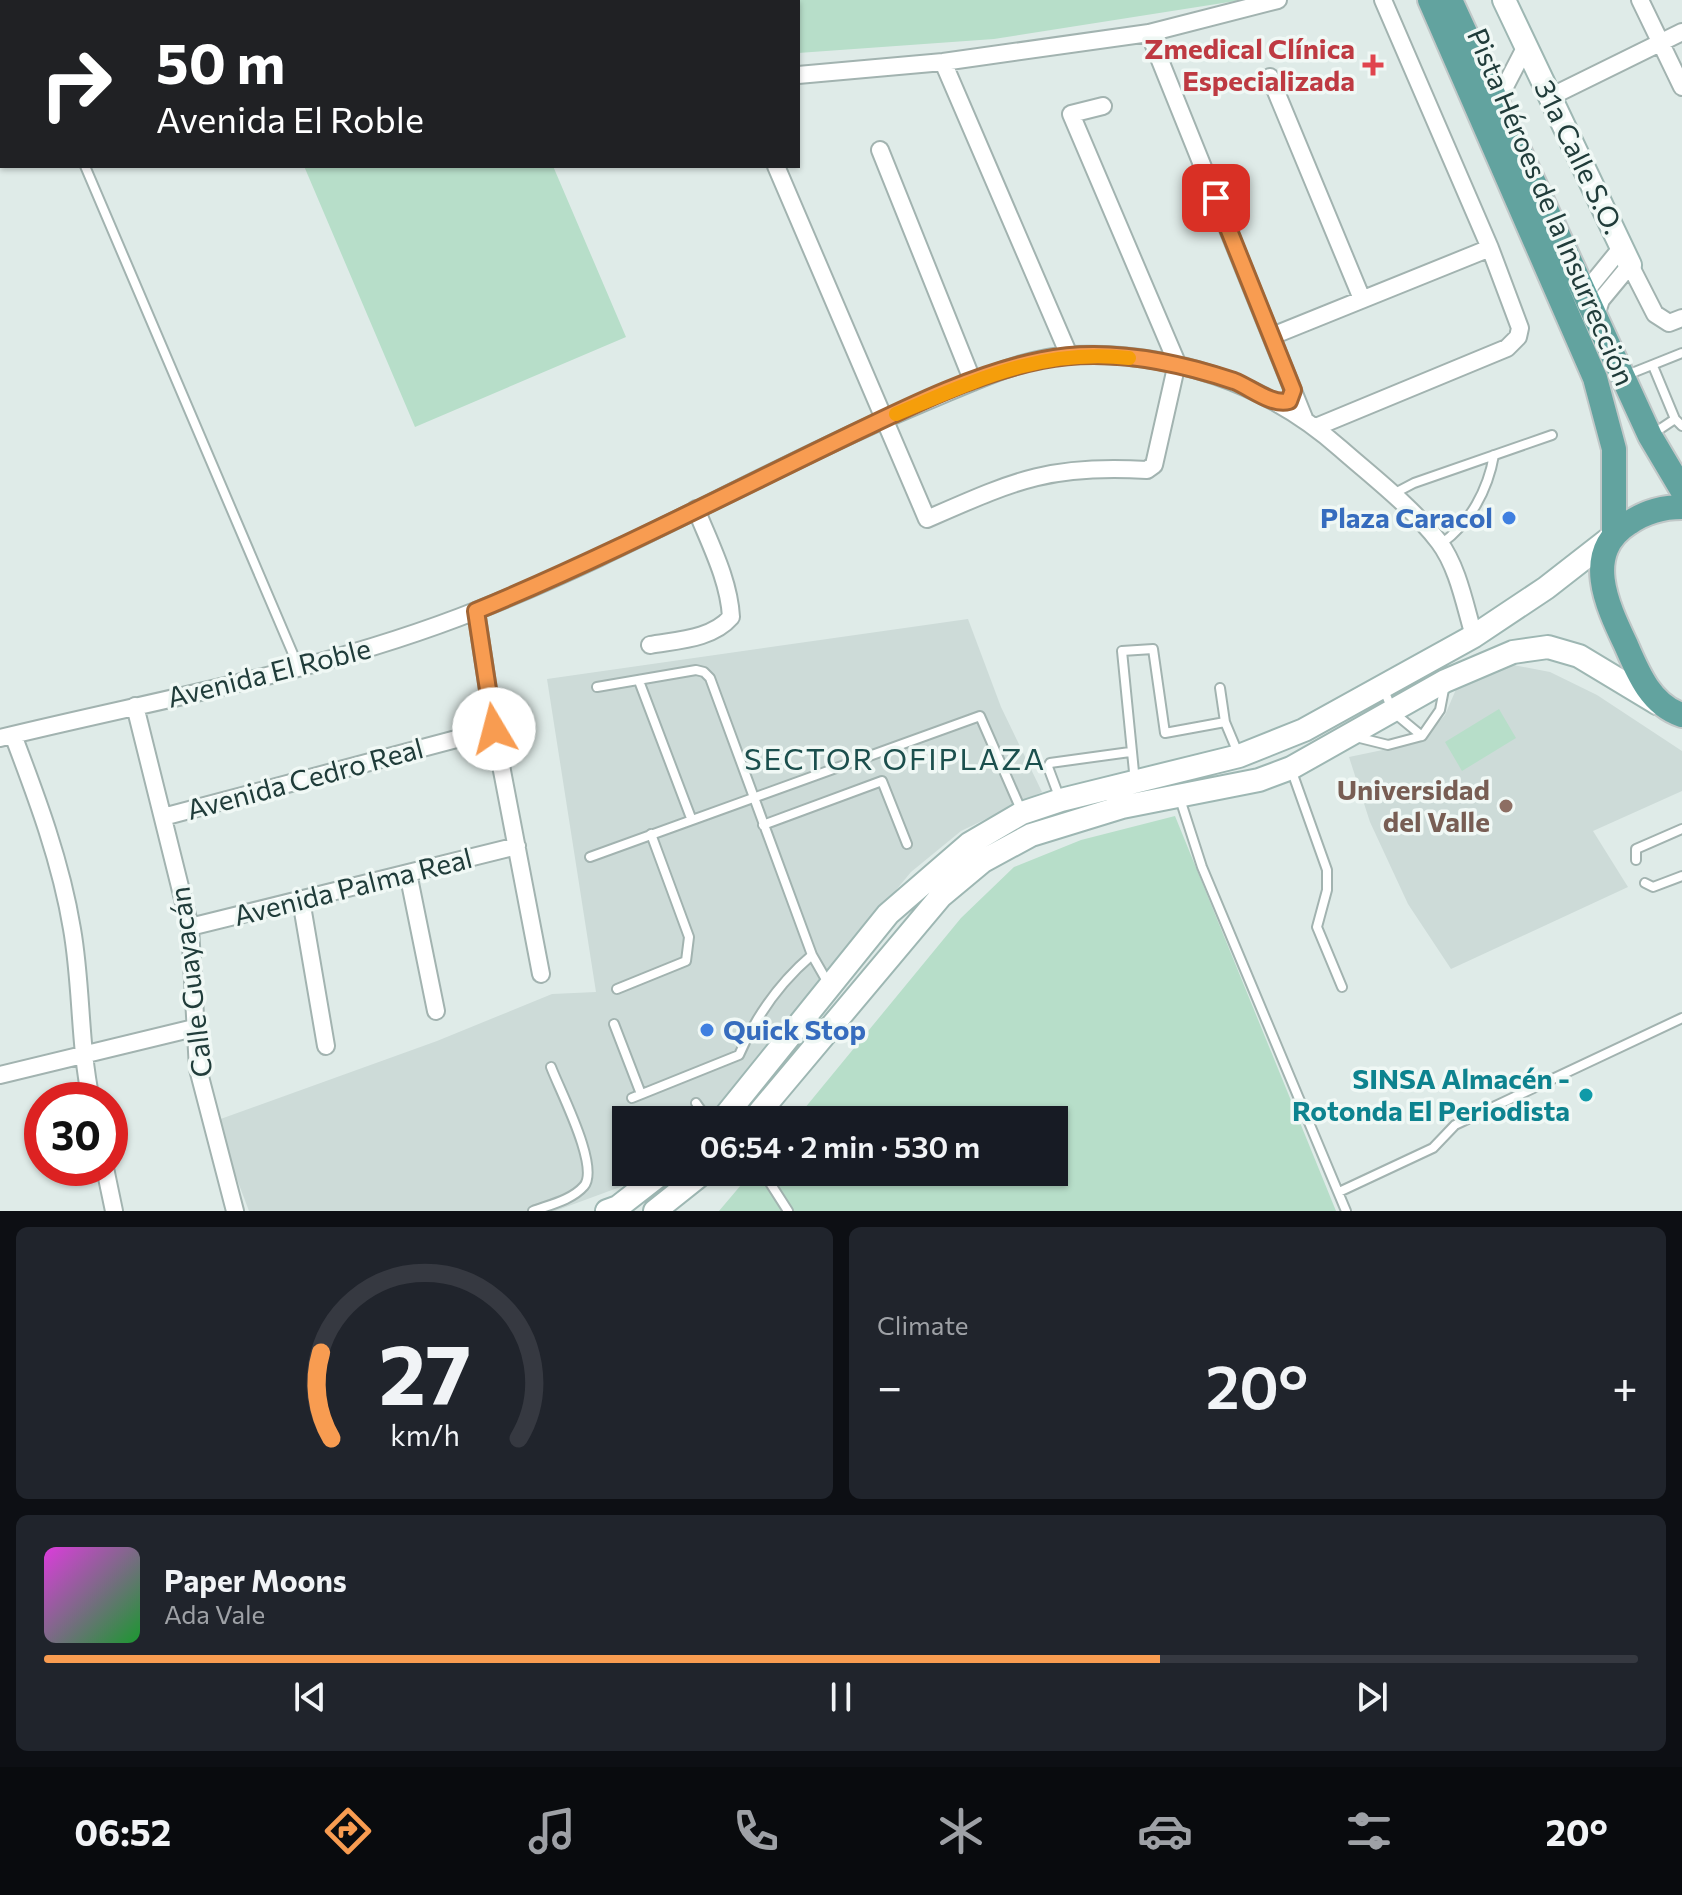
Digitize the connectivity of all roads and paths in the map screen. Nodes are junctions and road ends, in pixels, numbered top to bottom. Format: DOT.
graph roads {
  1 [pos="1278,0"];
  2 [pos="1383,0"];
  3 [pos="1430,0"];
  4 [pos="1450,0"];
  5 [pos="1504,0"];
  6 [pos="1640,0"];
  7 [pos="1682,32"];
  8 [pos="1149,33"];
  9 [pos="1660,42"];
  10 [pos="1526,46"];
  11 [pos="943,62"];
  12 [pos="800,75"];
  13 [pos="1270,77"];
  14 [pos="1682,87"];
  15 [pos="1550,97"];
  16 [pos="1496,104"];
  17 [pos="1103,106"];
  18 [pos="880,150"];
  19 [pos="86,168"];
  20 [pos="777,168"];
  21 [pos="1490,248"];
  22 [pos="1626,256"];
  23 [pos="1362,299"];
  24 [pos="1590,308"];
  25 [pos="1682,318"];
  26 [pos="1272,336"];
  27 [pos="1682,353"];
  28 [pos="1069,355"];
  29 [pos="1177,363"];
  30 [pos="1653,366"];
  31 [pos="1623,377"];
  32 [pos="973,382"];
  33 [pos="1293,390"];
  34 [pos="1280,403"];
  35 [pos="884,419"];
  36 [pos="1679,422"];
  37 [pos="1310,423"];
  38 [pos="1552,435"];
  39 [pos="1650,436"];
  40 [pos="1494,455"];
  41 [pos="1682,490"];
  42 [pos="1392,495"];
  43 [pos="1682,507"];
  44 [pos="696,509"];
  45 [pos="1614,535"];
  46 [pos="1441,544"];
  47 [pos="476,611"];
  48 [pos="1474,636"];
  49 [pos="650,645"];
  50 [pos="299,668"];
  51 [pos="639,681"];
  52 [pos="1445,681"];
  53 [pos="1382,686"];
  54 [pos="597,687"];
  55 [pos="1220,688"];
  56 [pos="135,706"];
  57 [pos="1393,712"];
  58 [pos="1679,716"];
  59 [pos="1225,722"];
  60 [pos="494,729"];
  61 [pos="7,736"];
  62 [pos="1348,736"];
  63 [pos="1422,736"];
  64 [pos="1130,752"];
  65 [pos="1239,756"];
  66 [pos="1291,768"];
  67 [pos="1135,783"];
  68 [pos="1179,795"];
  69 [pos="752,796"];
  70 [pos="1061,800"];
  71 [pos="1022,813"];
  72 [pos="163,817"];
  73 [pos="691,818"];
  74 [pos="1071,821"];
  75 [pos="763,825"];
  76 [pos="1682,829"];
  77 [pos="651,834"];
  78 [pos="907,844"];
  79 [pos="517,846"];
  80 [pos="590,857"];
  81 [pos="1636,860"];
  82 [pos="408,873"];
  83 [pos="1682,876"];
  84 [pos="1645,883"];
  85 [pos="301,900"];
  86 [pos="190,927"];
  87 [pos="897,947"];
  88 [pos="812,955"];
  89 [pos="541,974"];
  90 [pos="830,987"];
  91 [pos="1342,987"];
  92 [pos="617,989"];
  93 [pos="436,1011"];
  94 [pos="1682,1018"];
  95 [pos="614,1024"];
  96 [pos="194,1028"];
  97 [pos="326,1046"];
  98 [pos="807,1053"];
  99 [pos="82,1055"];
  100 [pos="551,1067"];
  101 [pos="0,1075"];
  102 [pos="87,1082"];
  103 [pos="696,1103"];
  104 [pos="698,1106"];
  105 [pos="733,1106"];
  106 [pos="764,1106"];
  107 [pos="109,1186"];
  108 [pos="643,1186"];
  109 [pos="686,1186"];
  110 [pos="772,1186"];
  111 [pos="1339,1192"];
  112 [pos="114,1211"];
  113 [pos="235,1211"];
  114 [pos="533,1211"];
  115 [pos="607,1211"];
  116 [pos="655,1211"];
  117 [pos="788,1211"];
  118 [pos="1346,1211"];
  1 -- 8 [label="street"];
  2 -- 21 [label="street"];
  3 -- 45 [label="main road, Pista Héroes de la Insurrección"];
  4 -- 16 [label="main road, Pista Héroes de la Insurrección"];
  5 -- 10 [label="main road, 31a Calle S.O."];
  6 -- 9 [label="street"];
  7 -- 9 [label="street"];
  8 -- 11 [label="street"];
  8 -- 26 [label="street"];
  9 -- 14 [label="street"];
  9 -- 15 [label="street"];
  10 -- 15 [label="main road, 31a Calle S.O."];
  10 -- 16 [label="street"];
  11 -- 12 [label="street"];
  11 -- 28 [label="street"];
  13 -- 23 [label="street"];
  15 -- 22 [label="main road, 31a Calle S.O."];
  16 -- 24 [label="main road, Pista Héroes de la Insurrección"];
  17 -- 29 [label="street"];
  18 -- 32 [label="street"];
  19 -- 50 [label="lane"];
  20 -- 35 [label="street"];
  21 -- 23 [label="street"];
  21 -- 37 [label="street"];
  22 -- 24 [label="street"];
  22 -- 25 [label="street, 31a Calle S.O."];
  23 -- 26 [label="street"];
  24 -- 31 [label="main road, Pista Héroes de la Insurrección"];
  26 -- 33 [label="street"];
  27 -- 30 [label="lane"];
  28 -- 29 [label="street, Avenida El Roble"];
  28 -- 32 [label="street, Avenida El Roble"];
  29 -- 34 [label="street, Avenida El Roble"];
  29 -- 35 [label="street"];
  30 -- 31 [label="lane"];
  30 -- 36 [label="lane"];
  31 -- 39 [label="main road, Pista Héroes de la Insurrección"];
  32 -- 35 [label="street, Avenida El Roble"];
  33 -- 34 [label="street"];
  33 -- 37 [label="street"];
  34 -- 37 [label="street, Avenida El Roble"];
  35 -- 44 [label="street, Avenida El Roble"];
  36 -- 39 [label="lane"];
  37 -- 42 [label="street, Avenida El Roble"];
  38 -- 40 [label="lane"];
  39 -- 41 [label="main road, Pista Héroes de la Insurrección"];
  40 -- 42 [label="lane"];
  40 -- 46 [label="lane"];
  42 -- 46 [label="street, Avenida El Roble"];
  43 -- 45 [label="main road"];
  44 -- 47 [label="street, Avenida El Roble"];
  44 -- 49 [label="street"];
  45 -- 48 [label="main road"];
  45 -- 58 [label="main road, Pista Héroes de la Insurrección"];
  46 -- 48 [label="street"];
  47 -- 50 [label="street, Avenida El Roble"];
  47 -- 60 [label="street"];
  48 -- 53 [label="main road"];
  50 -- 56 [label="street, Avenida El Roble"];
  51 -- 54 [label="lane"];
  51 -- 69 [label="lane"];
  51 -- 73 [label="lane"];
  52 -- 57 [label="main road"];
  52 -- 58 [label="main road"];
  52 -- 63 [label="lane"];
  53 -- 57 [label="lane"];
  53 -- 65 [label="main road"];
  55 -- 59 [label="lane"];
  56 -- 61 [label="street, Avenida El Roble"];
  56 -- 72 [label="street, Calle Guayacán"];
  57 -- 62 [label="main road"];
  57 -- 63 [label="lane"];
  59 -- 64 [label="lane"];
  59 -- 65 [label="lane"];
  60 -- 72 [label="street, Avenida Cedro Real"];
  60 -- 79 [label="street"];
  61 -- 99 [label="street"];
  62 -- 63 [label="lane"];
  62 -- 66 [label="main road"];
  64 -- 67 [label="lane"];
  64 -- 70 [label="lane"];
  65 -- 67 [label="main road"];
  66 -- 68 [label="main road"];
  66 -- 91 [label="lane"];
  67 -- 70 [label="main road"];
  68 -- 74 [label="main road"];
  68 -- 111 [label="lane"];
  69 -- 71 [label="lane"];
  69 -- 73 [label="lane"];
  69 -- 75 [label="lane"];
  70 -- 71 [label="main road"];
  70 -- 74 [label="lane"];
  71 -- 90 [label="main road"];
  72 -- 86 [label="street, Calle Guayacán"];
  73 -- 77 [label="lane"];
  74 -- 87 [label="main road"];
  75 -- 78 [label="lane"];
  75 -- 88 [label="lane"];
  76 -- 81 [label="lane"];
  77 -- 80 [label="lane"];
  77 -- 92 [label="lane"];
  79 -- 82 [label="street, Avenida Palma Real"];
  79 -- 89 [label="street"];
  82 -- 85 [label="street, Avenida Palma Real"];
  82 -- 93 [label="street"];
  83 -- 84 [label="lane"];
  85 -- 86 [label="street, Avenida Palma Real"];
  85 -- 97 [label="street"];
  86 -- 96 [label="street, Calle Guayacán"];
  87 -- 90 [label="main road"];
  87 -- 98 [label="main road"];
  88 -- 90 [label="lane"];
  88 -- 95 [label="lane"];
  90 -- 98 [label="main road"];
  90 -- 105 [label="main road"];
  94 -- 111 [label="lane"];
  96 -- 99 [label="street"];
  96 -- 113 [label="street, Calle Guayacán"];
  98 -- 106 [label="main road"];
  99 -- 101 [label="street"];
  99 -- 102 [label="street"];
  100 -- 114 [label="lane"];
  103 -- 104 [label="lane"];
  107 -- 112 [label="street"];
  108 -- 115 [label="main road"];
  109 -- 116 [label="main road"];
  110 -- 117 [label="lane"];
  111 -- 118 [label="lane"];
}
